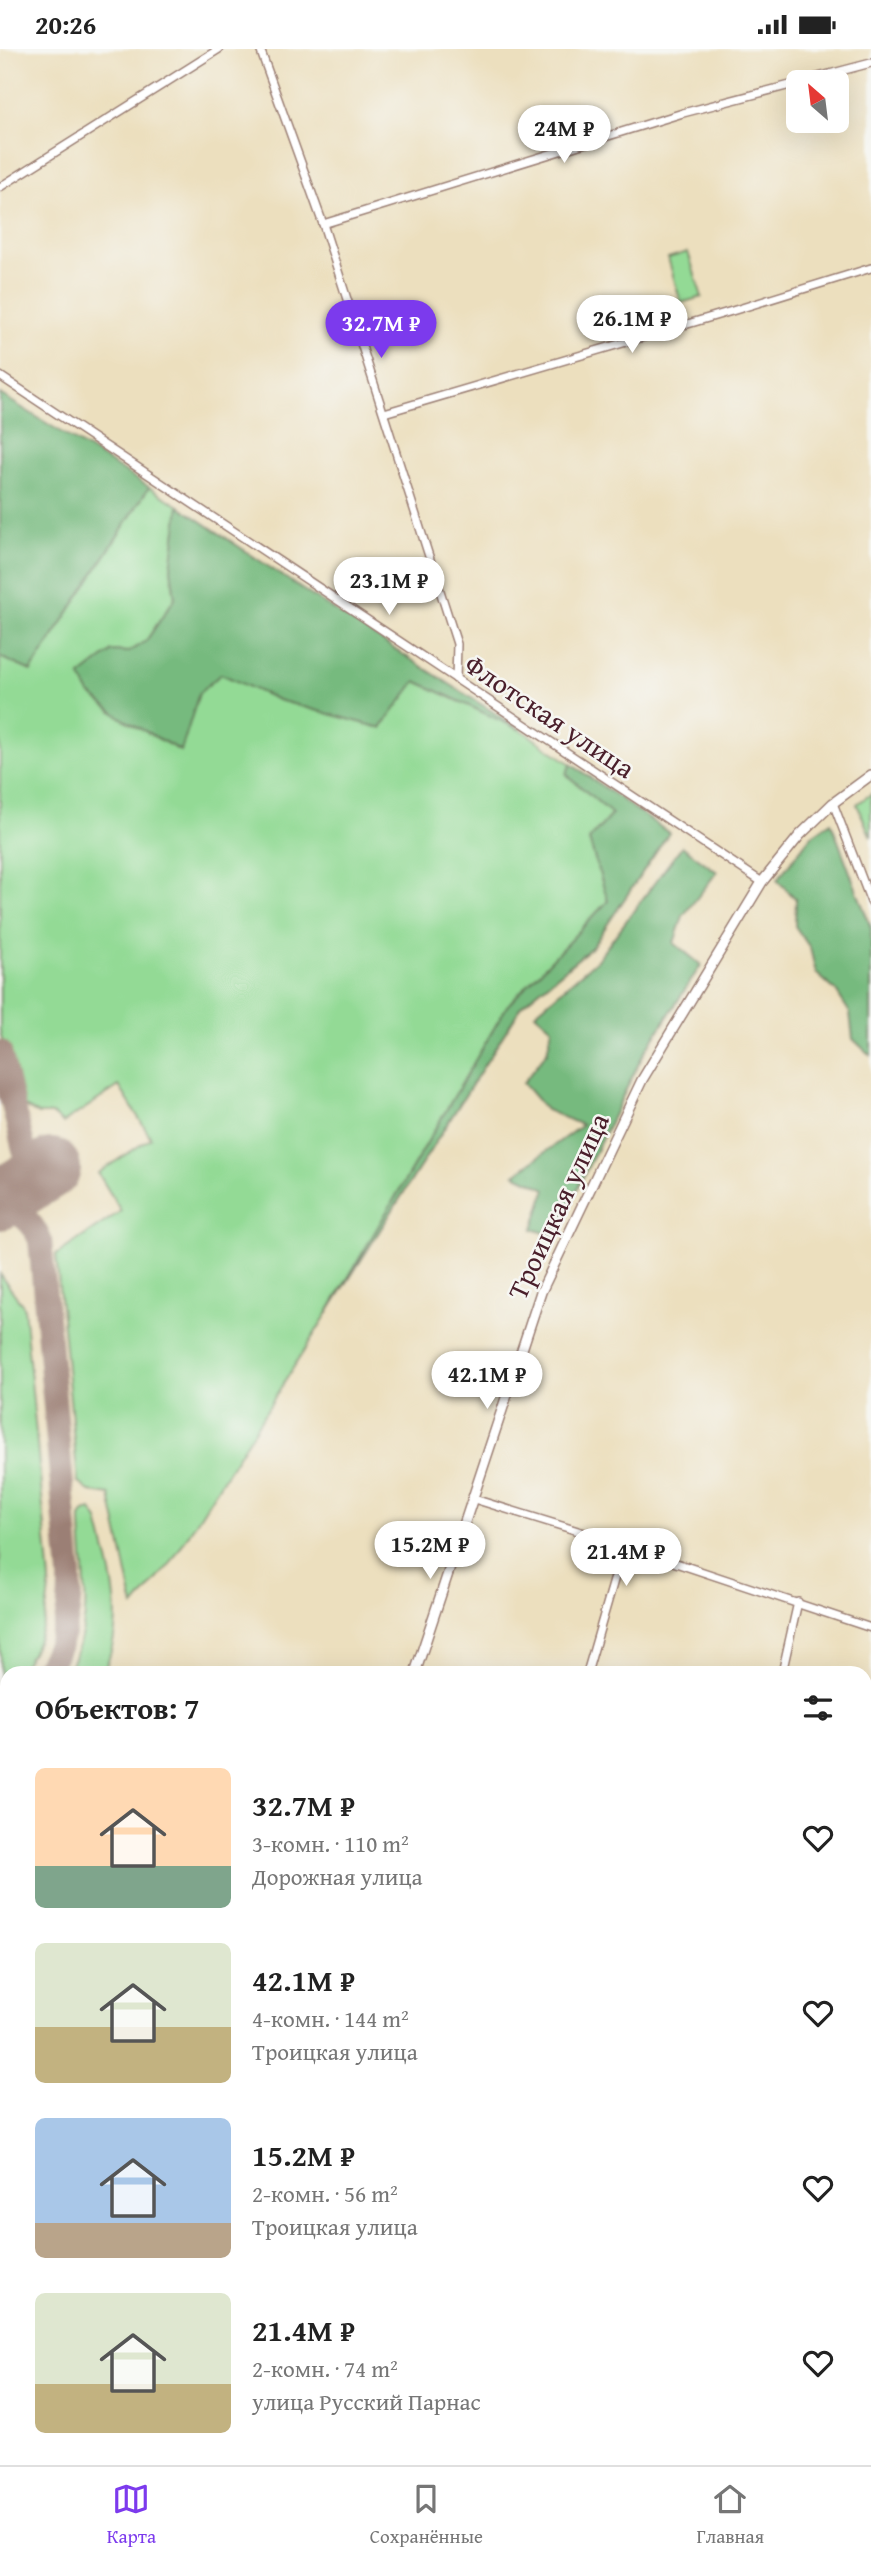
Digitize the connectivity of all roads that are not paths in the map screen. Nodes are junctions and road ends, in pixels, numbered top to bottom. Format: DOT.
graph roads {
  1 [pos="219,49"];
  2 [pos="260,49"];
  3 [pos="871,63"];
  4 [pos="844,70"];
  5 [pos="786,85"];
  6 [pos="0,187"];
  7 [pos="323,224"];
  8 [pos="871,268"];
  9 [pos="0,376"];
  10 [pos="384,413"];
  11 [pos="456,678"];
  12 [pos="871,775"];
  13 [pos="833,803"];
  14 [pos="762,882"];
  15 [pos="871,902"];
  16 [pos="474,1499"];
  17 [pos="624,1546"];
  18 [pos="798,1602"];
  19 [pos="871,1628"];
  20 [pos="417,1666"];
  21 [pos="589,1666"];
  22 [pos="784,1666"];
  1 -- 6 [label="street"];
  2 -- 7 [label="street"];
  3 -- 4 [label="street"];
  5 -- 7 [label="street"];
  7 -- 10 [label="street"];
  8 -- 10 [label="street"];
  9 -- 11 [label="street, Флотская улица"];
  10 -- 11 [label="street"];
  11 -- 14 [label="street, Флотская улица"];
  12 -- 13 [label="street, Троицкая улица"];
  13 -- 14 [label="street, Троицкая улица"];
  13 -- 15 [label="street"];
  14 -- 16 [label="street, Троицкая улица"];
  16 -- 17 [label="street"];
  16 -- 20 [label="street, Троицкая улица"];
  17 -- 18 [label="street"];
  17 -- 21 [label="street"];
  18 -- 19 [label="street"];
  18 -- 22 [label="street"];
}
